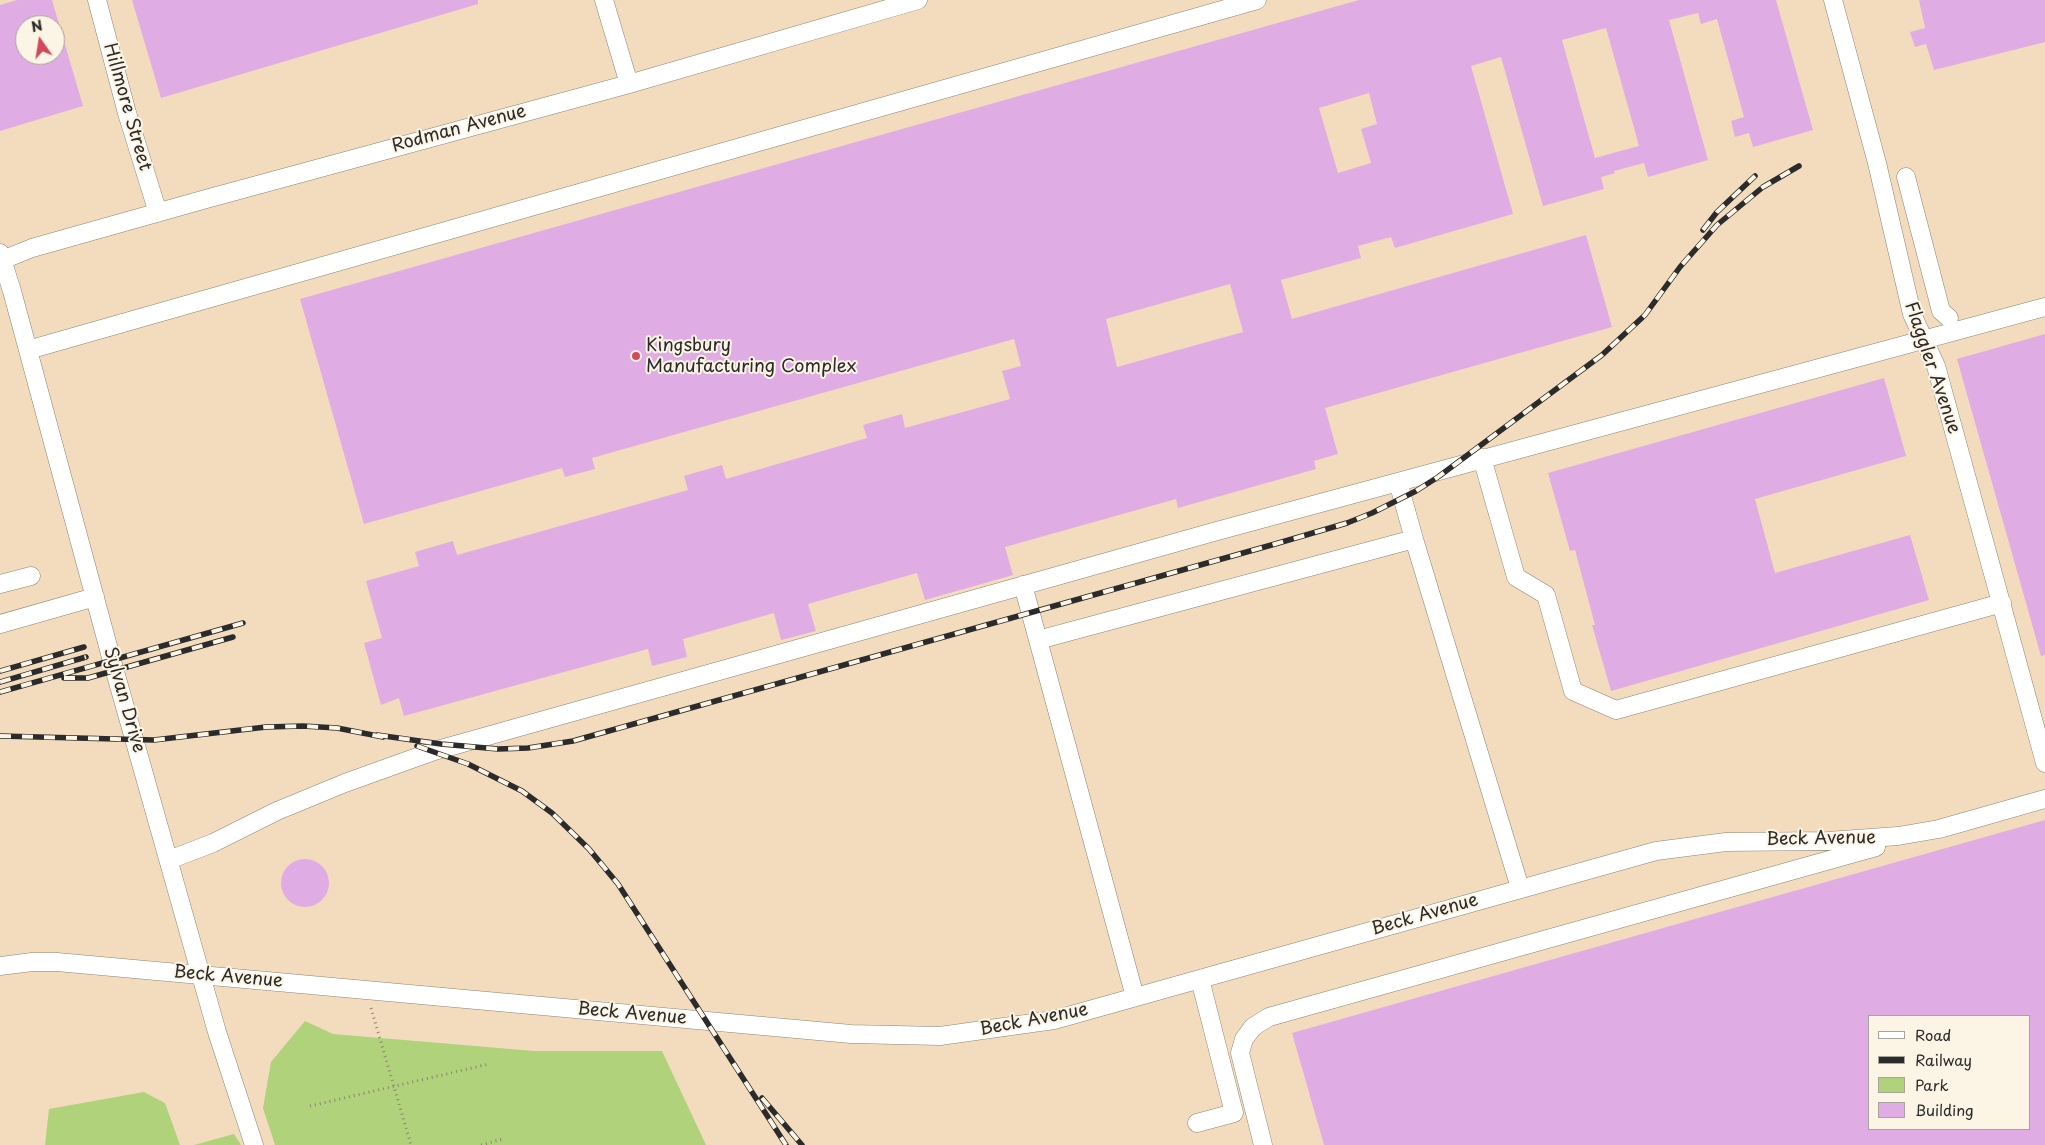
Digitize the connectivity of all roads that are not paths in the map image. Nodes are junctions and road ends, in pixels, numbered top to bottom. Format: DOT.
graph roads {
  1 [pos="97,0"];
  2 [pos="604,0"];
  3 [pos="918,0"];
  4 [pos="1257,0"];
  5 [pos="1833,0"];
  6 [pos="629,84"];
  7 [pos="1906,176"];
  8 [pos="158,213"];
  9 [pos="0,258"];
  10 [pos="2045,307"];
  11 [pos="1949,318"];
  12 [pos="1925,342"];
  13 [pos="28,350"];
  14 [pos="1482,458"];
  15 [pos="1398,482"];
  16 [pos="1414,539"];
  17 [pos="31,576"];
  18 [pos="0,584"];
  19 [pos="1023,585"];
  20 [pos="95,597"];
  21 [pos="2002,603"];
  22 [pos="0,624"];
  23 [pos="1038,640"];
  24 [pos="2045,763"];
  25 [pos="2045,800"];
  26 [pos="1939,829"];
  27 [pos="169,860"];
  28 [pos="1520,888"];
  29 [pos="0,966"];
  30 [pos="202,975"];
  31 [pos="1200,979"];
  32 [pos="1135,997"];
  33 [pos="1198,1123"];
  34 [pos="254,1145"];
  35 [pos="1263,1145"];
  1 -- 8 [label="street, Hillmore Street"];
  2 -- 6 [label="street"];
  3 -- 6 [label="street, Rodman Avenue"];
  4 -- 13 [label="street"];
  5 -- 12 [label="street, Flaggler Avenue"];
  6 -- 8 [label="street, Rodman Avenue"];
  7 -- 11 [label="street"];
  8 -- 9 [label="street, Rodman Avenue"];
  9 -- 13 [label="street, Sylvan Drive"];
  10 -- 12 [label="street"];
  12 -- 14 [label="street"];
  12 -- 21 [label="street, Flaggler Avenue"];
  13 -- 20 [label="street, Sylvan Drive"];
  14 -- 15 [label="street"];
  14 -- 21 [label="street"];
  15 -- 16 [label="street"];
  15 -- 19 [label="street"];
  16 -- 23 [label="street"];
  16 -- 28 [label="street"];
  17 -- 18 [label="street"];
  19 -- 23 [label="street"];
  19 -- 27 [label="street"];
  20 -- 22 [label="street"];
  20 -- 27 [label="street, Sylvan Drive"];
  21 -- 24 [label="street, Flaggler Avenue"];
  23 -- 32 [label="street"];
  25 -- 26 [label="street, Beck Avenue"];
  26 -- 28 [label="street, Beck Avenue"];
  26 -- 35 [label="street"];
  27 -- 30 [label="street, Sylvan Drive"];
  28 -- 31 [label="street, Beck Avenue"];
  29 -- 30 [label="street, Beck Avenue"];
  30 -- 32 [label="street, Beck Avenue"];
  30 -- 34 [label="street, Sylvan Drive"];
  31 -- 32 [label="street, Beck Avenue"];
  31 -- 33 [label="street"];
}
